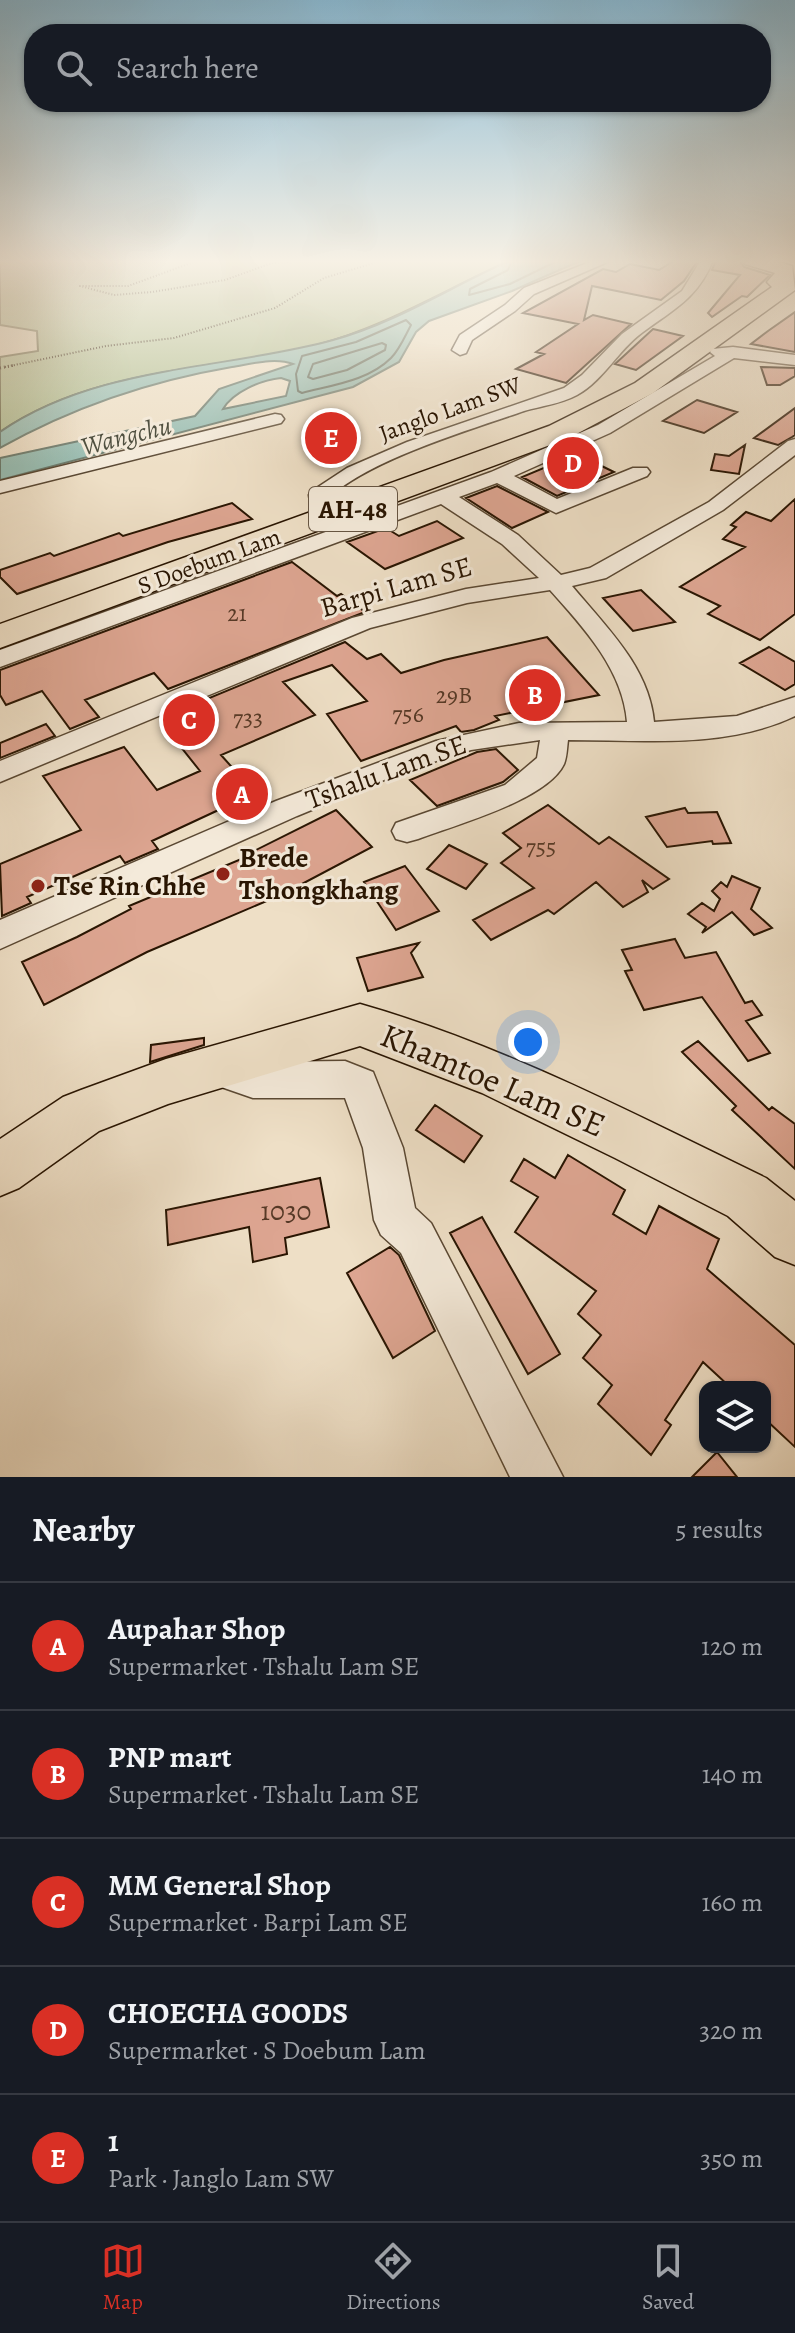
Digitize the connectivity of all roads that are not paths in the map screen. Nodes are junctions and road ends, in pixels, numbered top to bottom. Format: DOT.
graph roads {
  1 [pos="479,329"];
  2 [pos="638,329"];
  3 [pos="706,329"];
  4 [pos="737,329"];
  5 [pos="726,344"];
  6 [pos="460,350"];
  7 [pos="795,360"];
  8 [pos="275,419"];
  9 [pos="795,445"];
  10 [pos="640,472"];
  11 [pos="498,476"];
  12 [pos="0,487"];
  13 [pos="443,497"];
  14 [pos="321,509"];
  15 [pos="559,582"];
  16 [pos="0,622"];
  17 [pos="0,637"];
  18 [pos="0,659"];
  19 [pos="795,706"];
  20 [pos="556,730"];
  21 [pos="641,731"];
  22 [pos="0,772"];
  23 [pos="407,831"];
  24 [pos="0,935"];
  25 [pos="218,1069"];
  26 [pos="0,1170"];
  27 [pos="795,1237"];
  28 [pos="537,1477"];
  1 -- 6 [label="street"];
  2 -- 14 [label="street, Janglo Lam SW"];
  3 -- 14 [label="highway, S Doebum Lam / AH-48"];
  4 -- 5 [label="highway, S Doebum Lam / AH-48"];
  5 -- 7 [label="street"];
  5 -- 11 [label="street"];
  5 -- 17 [label="highway, S Doebum Lam / AH-48"];
  8 -- 12 [label="street"];
  9 -- 15 [label="street, Barpi Lam SE"];
  10 -- 11 [label="street"];
  11 -- 13 [label="street"];
  13 -- 15 [label="street"];
  13 -- 18 [label="street"];
  14 -- 16 [label="highway, S Doebum Lam / AH-48"];
  15 -- 21 [label="street"];
  15 -- 22 [label="street, Barpi Lam SE"];
  19 -- 21 [label="street, Tshalu Lam SE"];
  20 -- 21 [label="street, Tshalu Lam SE"];
  20 -- 23 [label="street"];
  20 -- 24 [label="street, Tshalu Lam SE"];
  25 -- 26 [label="main road, Khamtoe Lam SE"];
  25 -- 27 [label="main road, Khamtoe Lam SE"];
  25 -- 28 [label="street"];
}
